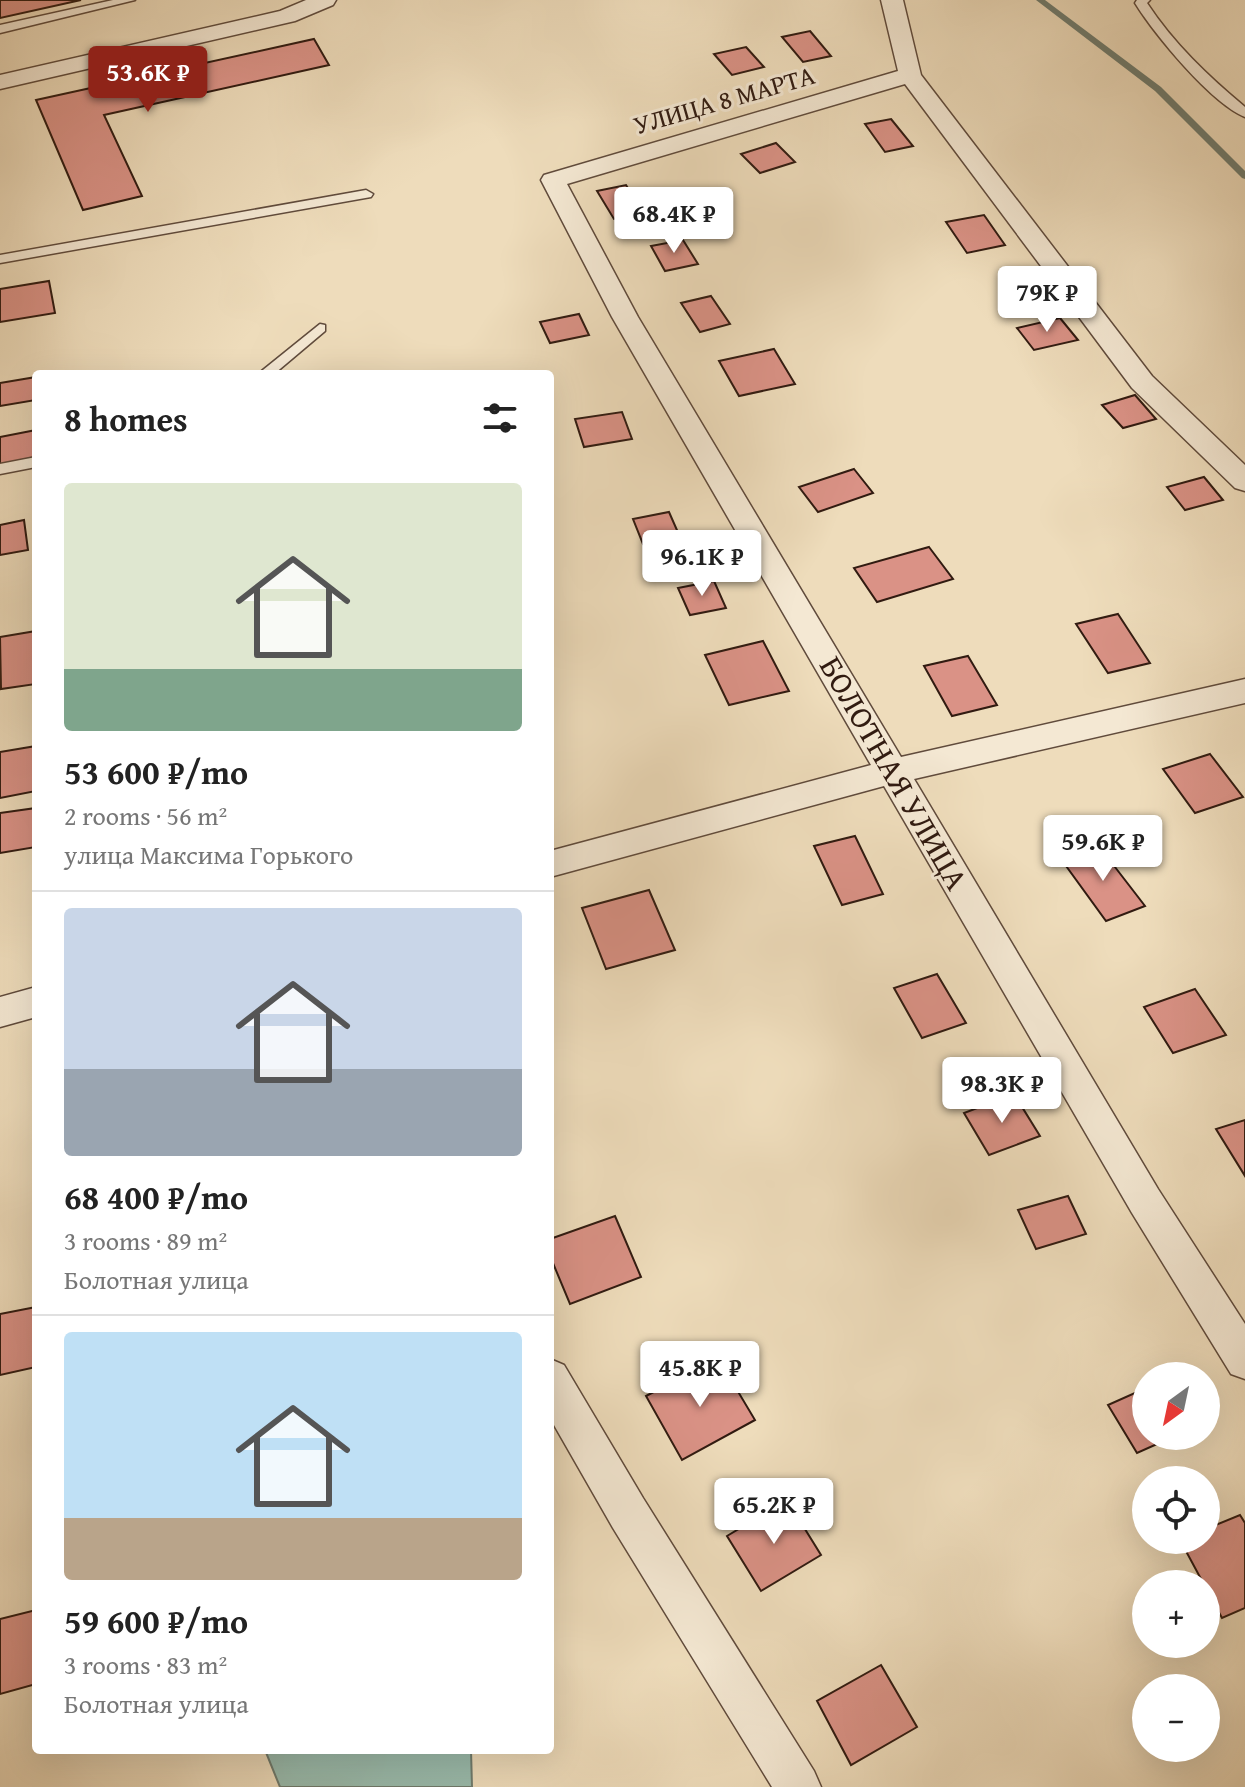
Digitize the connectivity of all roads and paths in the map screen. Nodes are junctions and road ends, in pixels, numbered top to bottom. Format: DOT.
graph roads {
  1 [pos="129,0"];
  2 [pos="325,0"];
  3 [pos="892,0"];
  4 [pos="1144,0"];
  5 [pos="0,29"];
  6 [pos="910,75"];
  7 [pos="0,82"];
  8 [pos="1245,113"];
  9 [pos="553,180"];
  10 [pos="366,194"];
  11 [pos="0,259"];
  12 [pos="320,328"];
  13 [pos="270,370"];
  14 [pos="32,463"];
  15 [pos="0,469"];
  16 [pos="1245,481"];
  17 [pos="1245,691"];
  18 [pos="894,771"];
  19 [pos="554,863"];
  20 [pos="32,1003"];
  21 [pos="0,1012"];
  22 [pos="1245,1360"];
  23 [pos="554,1386"];
  24 [pos="798,1787"];
  1 -- 5 [label="lane"];
  2 -- 7 [label="street"];
  3 -- 6 [label="street"];
  4 -- 8 [label="lane"];
  6 -- 9 [label="street, УЛИЦА 8 МАРТА"];
  6 -- 16 [label="street"];
  9 -- 18 [label="street, БОЛОТНАЯ УЛИЦА"];
  10 -- 11 [label="lane"];
  12 -- 13 [label="lane"];
  14 -- 15 [label="lane"];
  17 -- 18 [label="street"];
  18 -- 19 [label="street"];
  18 -- 22 [label="street, БОЛОТНАЯ УЛИЦА"];
  20 -- 21 [label="street"];
  23 -- 24 [label="street"];
}
